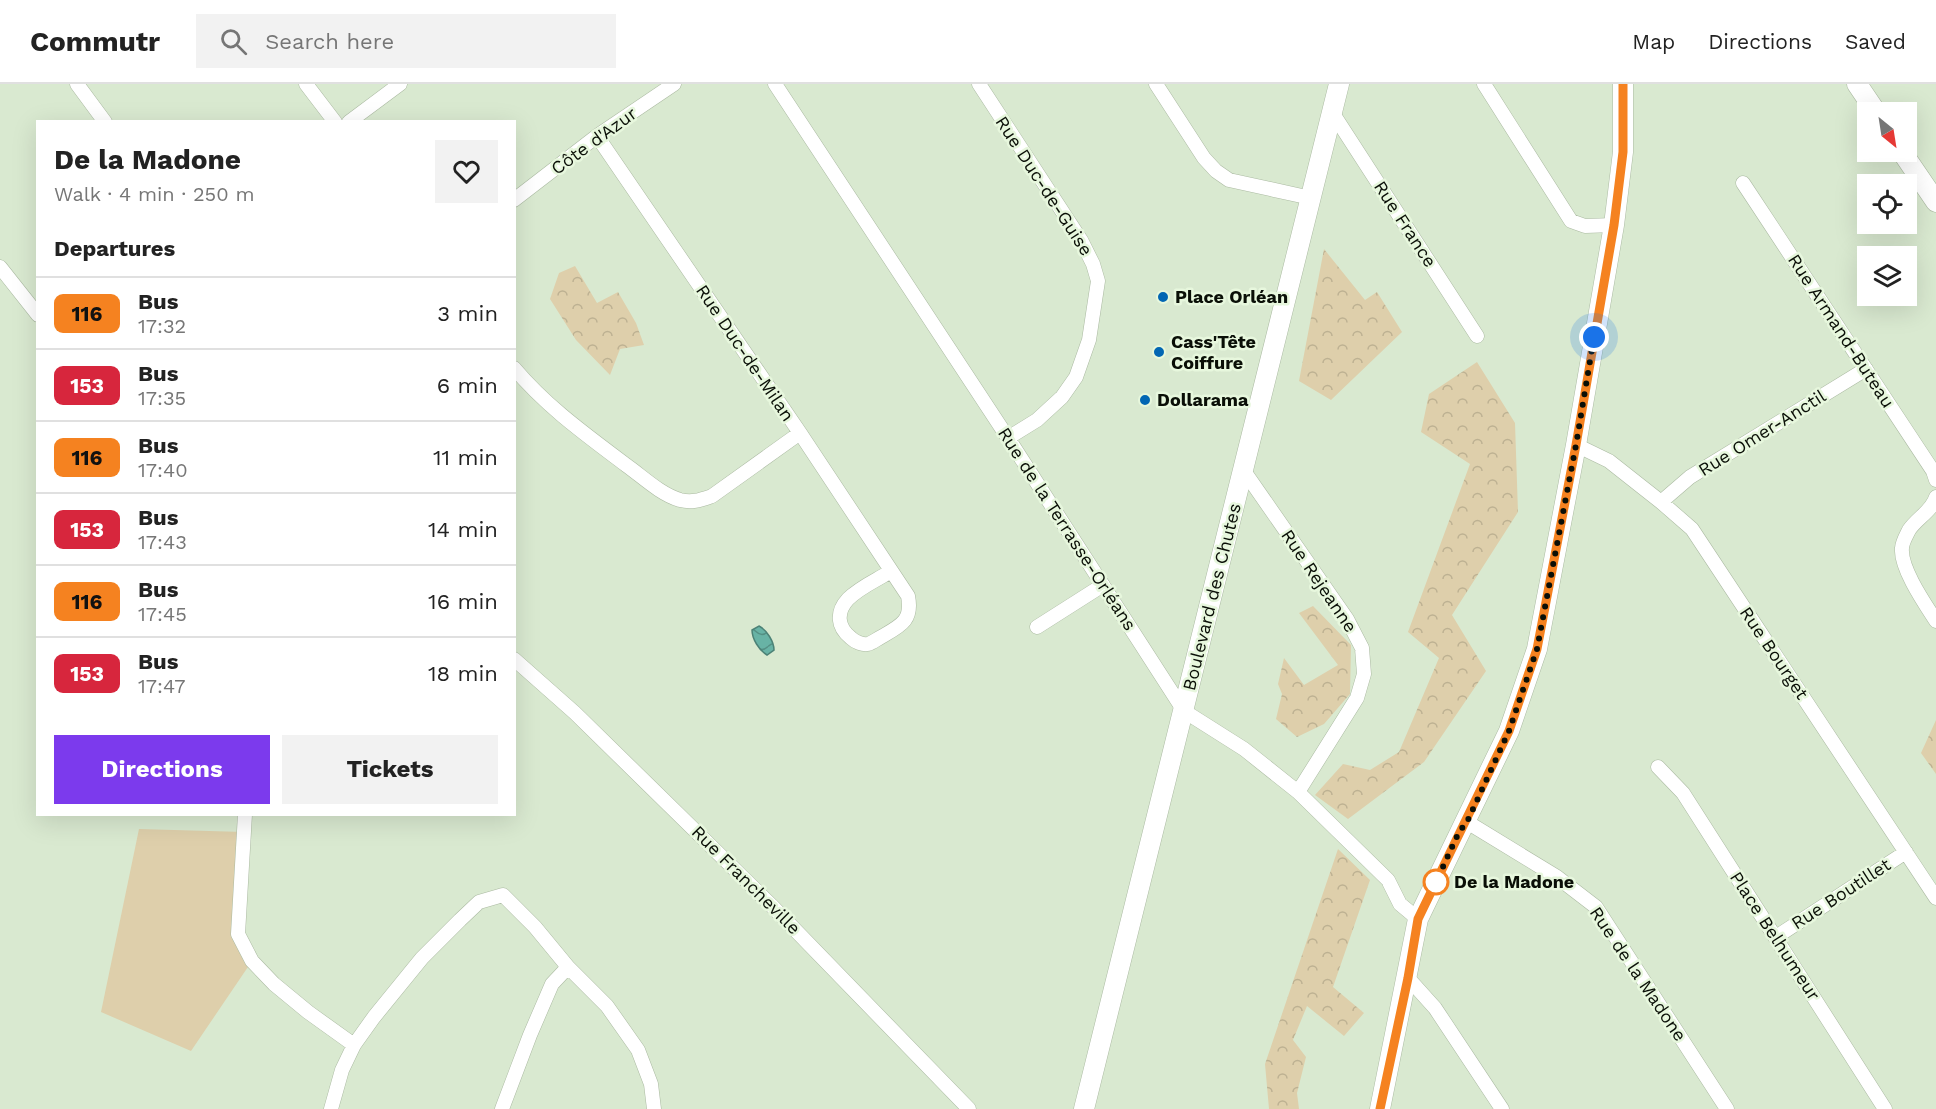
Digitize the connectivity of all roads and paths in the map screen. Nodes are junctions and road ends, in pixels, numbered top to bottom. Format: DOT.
graph roads {
  1 [pos="77,84"];
  2 [pos="306,84"];
  3 [pos="400,84"];
  4 [pos="674,84"];
  5 [pos="775,84"];
  6 [pos="979,84"];
  7 [pos="1156,84"];
  8 [pos="1484,84"];
  9 [pos="1623,84"];
  10 [pos="1857,84"];
  11 [pos="1334,94"];
  12 [pos="1869,102"];
  13 [pos="104,120"];
  14 [pos="333,120"];
  15 [pos="352,120"];
  16 [pos="597,136"];
  17 [pos="1909,162"];
  18 [pos="1743,183"];
  19 [pos="516,198"];
  20 [pos="1311,198"];
  21 [pos="1936,202"];
  22 [pos="1614,225"];
  23 [pos="0,267"];
  24 [pos="36,312"];
  25 [pos="1477,336"];
  26 [pos="1866,369"];
  27 [pos="516,370"];
  28 [pos="800,433"];
  29 [pos="1008,438"];
  30 [pos="1576,445"];
  31 [pos="1244,471"];
  32 [pos="1936,480"];
  33 [pos="1936,497"];
  34 [pos="1661,502"];
  35 [pos="891,571"];
  36 [pos="1103,585"];
  37 [pos="1936,621"];
  38 [pos="1037,627"];
  39 [pos="516,661"];
  40 [pos="1184,711"];
  41 [pos="1658,767"];
  42 [pos="1298,792"];
  43 [pos="245,816"];
  44 [pos="1467,822"];
  45 [pos="1906,852"];
  46 [pos="1936,898"];
  47 [pos="1418,919"];
  48 [pos="1776,937"];
  49 [pos="568,967"];
  50 [pos="1408,978"];
  51 [pos="354,1046"];
  52 [pos="331,1109"];
  53 [pos="502,1109"];
  54 [pos="654,1109"];
  55 [pos="969,1109"];
  56 [pos="1084,1109"];
  57 [pos="1380,1109"];
  58 [pos="1502,1109"];
  59 [pos="1727,1109"];
  60 [pos="1885,1109"];
  1 -- 13 [label="street"];
  2 -- 14 [label="street"];
  3 -- 15 [label="street"];
  4 -- 16 [label="street, Côte d'Azur"];
  5 -- 29 [label="street, Rue de la Terrasse-Orléans"];
  6 -- 29 [label="street, Rue Duc-de-Guise"];
  7 -- 20 [label="street"];
  8 -- 22 [label="street"];
  9 -- 22 [label="street"];
  10 -- 12 [label="street"];
  11 -- 20 [label="street, Boulevard des Chutes"];
  11 -- 25 [label="street, Rue France"];
  16 -- 19 [label="street, Côte d'Azur"];
  16 -- 28 [label="street, Rue Duc-de-Milan"];
  17 -- 21 [label="street"];
  18 -- 26 [label="street, Rue Armand-Buteau"];
  20 -- 31 [label="street, Boulevard des Chutes"];
  22 -- 30 [label="street"];
  23 -- 24 [label="street"];
  26 -- 32 [label="street, Rue Armand-Buteau"];
  26 -- 34 [label="street, Rue Omer-Anctil"];
  27 -- 28 [label="street"];
  28 -- 35 [label="street, Rue Duc-de-Milan"];
  29 -- 36 [label="street, Rue de la Terrasse-Orléans"];
  30 -- 34 [label="street, Rue Bourget"];
  30 -- 44 [label="street"];
  31 -- 40 [label="street, Boulevard des Chutes"];
  31 -- 42 [label="street, Rue Rejeanne"];
  33 -- 37 [label="street"];
  34 -- 45 [label="street, Rue Bourget"];
  35 -- 35 [label="street, Rue Duc-de-Milan"];
  36 -- 38 [label="street"];
  36 -- 40 [label="street, Rue de la Terrasse-Orléans"];
  39 -- 55 [label="street, Rue Francheville"];
  40 -- 42 [label="street, Rue de la Terrasse-Orléans"];
  40 -- 56 [label="street, Boulevard des Chutes"];
  41 -- 48 [label="street, Place Belhumeur"];
  42 -- 47 [label="street, Rue de la Terrasse-Orléans"];
  43 -- 51 [label="street"];
  44 -- 47 [label="street"];
  44 -- 59 [label="street, Rue de la Madone"];
  45 -- 46 [label="street, Rue Bourget"];
  45 -- 48 [label="street, Rue Boutillet"];
  47 -- 50 [label="street"];
  48 -- 60 [label="street, Place Belhumeur"];
  49 -- 51 [label="street"];
  49 -- 53 [label="street"];
  49 -- 54 [label="street"];
  50 -- 57 [label="street"];
  50 -- 58 [label="street"];
  51 -- 52 [label="street"];
}
